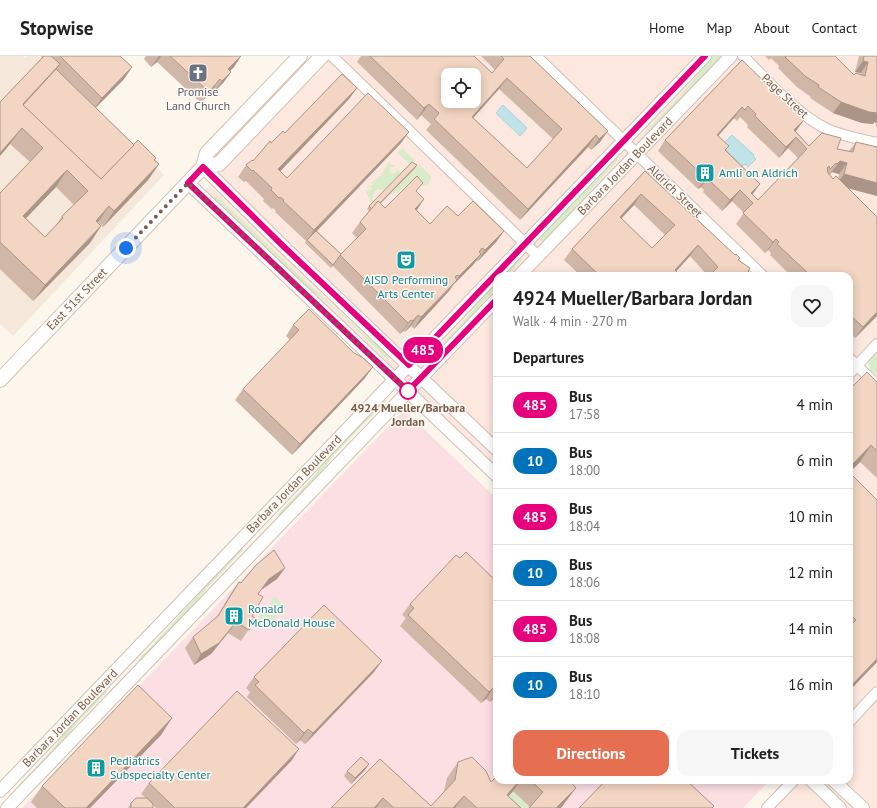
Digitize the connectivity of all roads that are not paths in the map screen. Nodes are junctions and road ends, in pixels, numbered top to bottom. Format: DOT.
graph roads {
  1 [pos="300,56"];
  2 [pos="322,56"];
  3 [pos="332,56"];
  4 [pos="536,56"];
  5 [pos="705,56"];
  6 [pos="731,56"];
  7 [pos="743,56"];
  8 [pos="624,140"];
  9 [pos="877,143"];
  10 [pos="637,154"];
  11 [pos="203,167"];
  12 [pos="188,183"];
  13 [pos="525,243"];
  14 [pos="538,256"];
  15 [pos="497,272"];
  16 [pos="523,272"];
  17 [pos="760,272"];
  18 [pos="493,277"];
  19 [pos="493,303"];
  20 [pos="877,344"];
  21 [pos="853,362"];
  22 [pos="409,365"];
  23 [pos="857,366"];
  24 [pos="853,370"];
  25 [pos="422,377"];
  26 [pos="395,379"];
  27 [pos="0,380"];
  28 [pos="877,385"];
  29 [pos="408,391"];
  30 [pos="493,446"];
  31 [pos="493,472"];
  32 [pos="877,692"];
  33 [pos="853,718"];
  34 [pos="790,784"];
  35 [pos="815,784"];
  36 [pos="837,784"];
  37 [pos="0,791"];
  38 [pos="7,808"];
  39 [pos="767,808"];
  40 [pos="840,808"];
  41 [pos="863,808"];
  1 -- 11 [label="main road, East 51st Street"];
  2 -- 11 [label="main road, East 51st Street"];
  3 -- 13 [label="street"];
  4 -- 8 [label="street, Aldrich Street"];
  5 -- 8 [label="street, Barbara Jordan Boulevard"];
  6 -- 10 [label="street, Barbara Jordan Boulevard"];
  7 -- 9 [label="street, Page Street"];
  8 -- 10 [label="street, Aldrich Street"];
  8 -- 13 [label="street, Barbara Jordan Boulevard"];
  10 -- 14 [label="street, Barbara Jordan Boulevard"];
  10 -- 17 [label="street, Aldrich Street"];
  11 -- 12 [label="main road, East 51st Street"];
  11 -- 22 [label="street"];
  12 -- 26 [label="street"];
  12 -- 27 [label="main road, East 51st Street"];
  13 -- 14 [label="street"];
  13 -- 15 [label="street, Barbara Jordan Boulevard"];
  14 -- 16 [label="street, Barbara Jordan Boulevard"];
  18 -- 22 [label="street, Barbara Jordan Boulevard"];
  19 -- 25 [label="street, Barbara Jordan Boulevard"];
  20 -- 23 [label="street"];
  21 -- 23 [label="street"];
  22 -- 25 [label="street"];
  22 -- 26 [label="street, Barbara Jordan Boulevard"];
  23 -- 24 [label="street"];
  23 -- 28 [label="street"];
  25 -- 29 [label="street, Barbara Jordan Boulevard"];
  25 -- 30 [label="street"];
  26 -- 29 [label="street"];
  26 -- 37 [label="street, Barbara Jordan Boulevard"];
  29 -- 31 [label="street"];
  29 -- 38 [label="street, Barbara Jordan Boulevard"];
  32 -- 33 [label="street"];
  34 -- 39 [label="street"];
  35 -- 40 [label="street"];
  36 -- 41 [label="street"];
}
